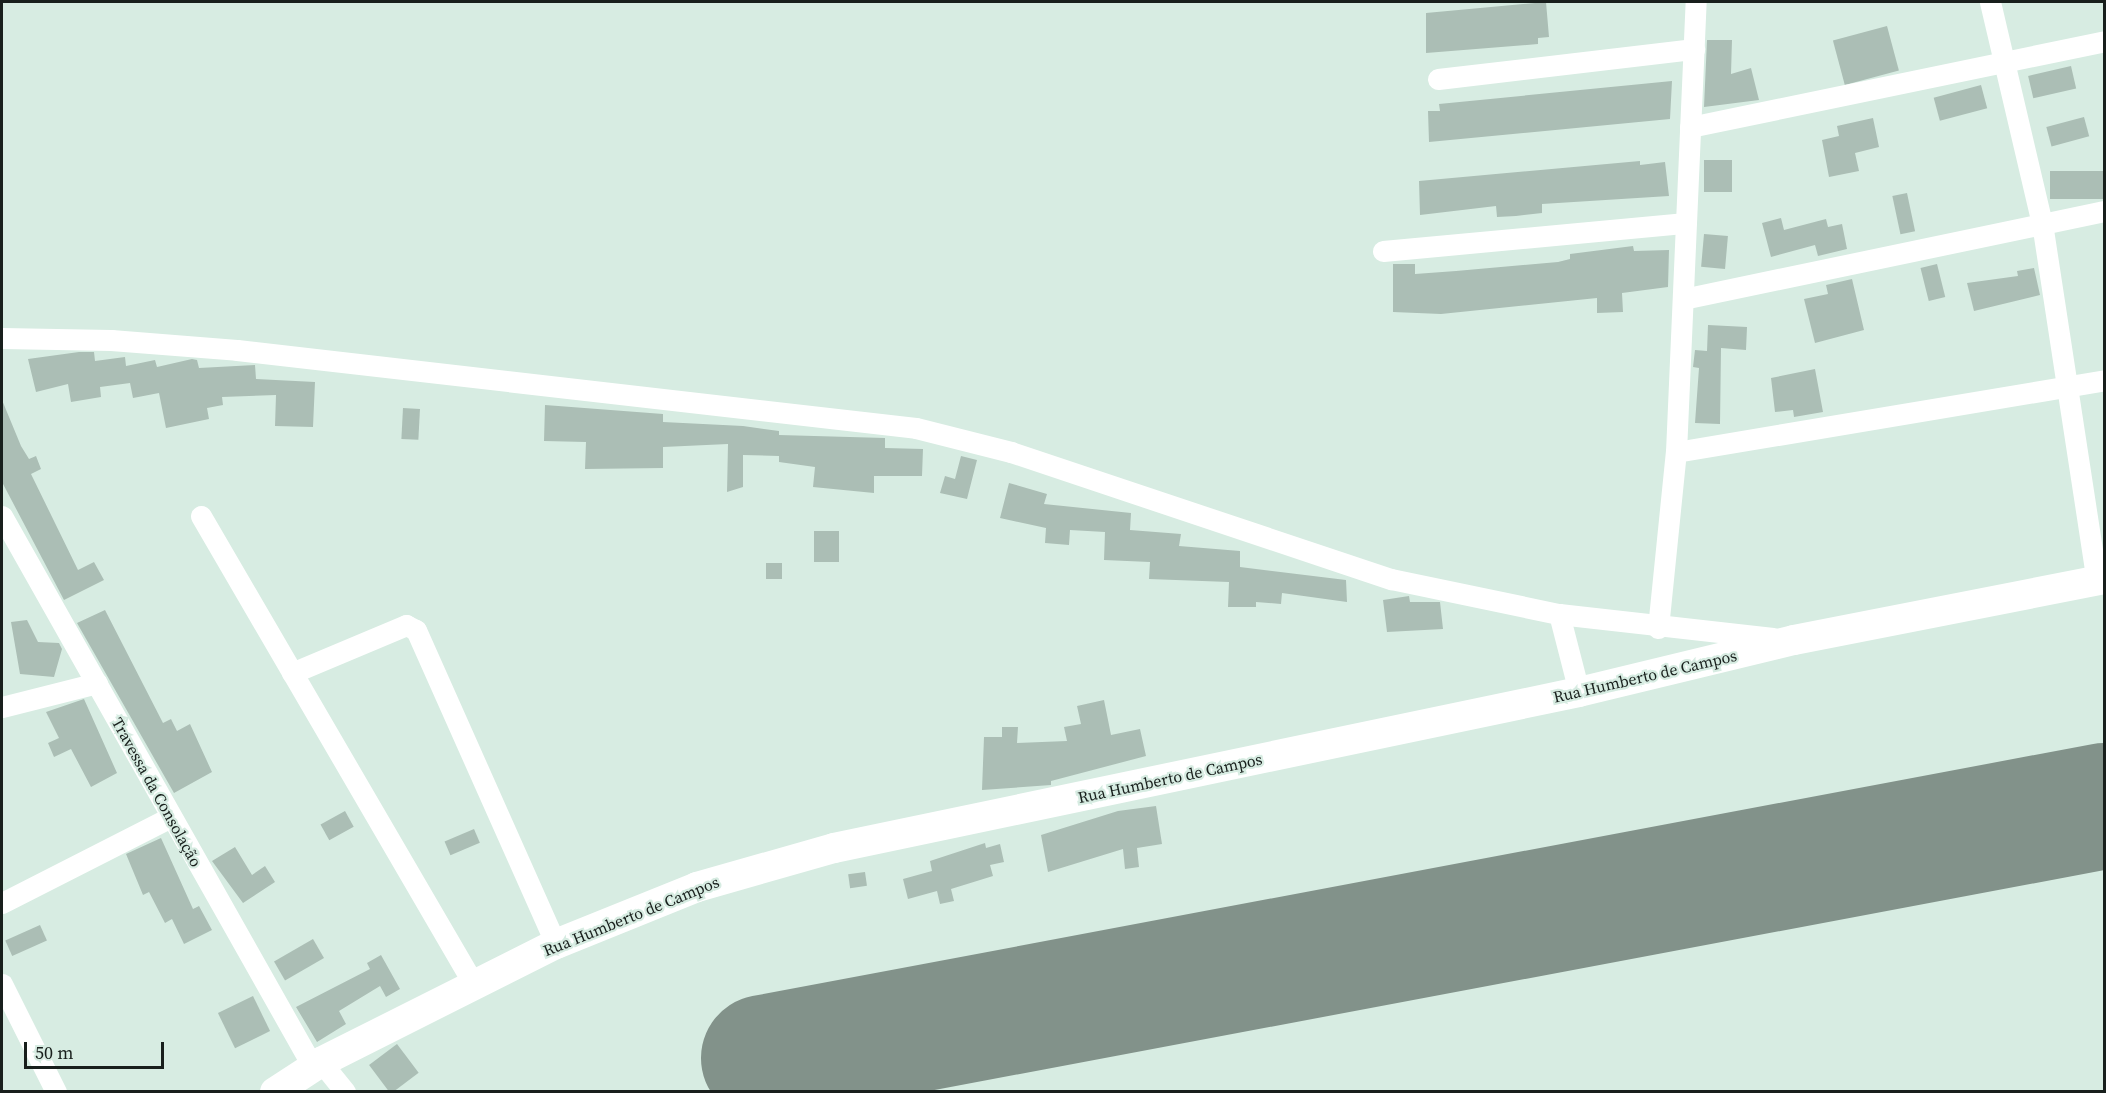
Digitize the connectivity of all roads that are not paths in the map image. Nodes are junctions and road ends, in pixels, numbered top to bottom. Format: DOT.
graph roads {
  1 [pos="1696,2"];
  2 [pos="1990,2"];
  3 [pos="2104,41"];
  4 [pos="1694,49"];
  5 [pos="2002,62"];
  6 [pos="1438,79"];
  7 [pos="1690,127"];
  8 [pos="2104,211"];
  9 [pos="2042,223"];
  10 [pos="1686,224"];
  11 [pos="1383,251"];
  12 [pos="1683,299"];
  13 [pos="2,338"];
  14 [pos="2104,380"];
  15 [pos="2071,387"];
  16 [pos="1676,452"];
  17 [pos="2,516"];
  18 [pos="201,516"];
  19 [pos="2101,580"];
  20 [pos="1559,614"];
  21 [pos="1658,628"];
  22 [pos="1794,640"];
  23 [pos="292,673"];
  24 [pos="97,683"];
  25 [pos="1580,692"];
  26 [pos="2,707"];
  27 [pos="170,818"];
  28 [pos="2,903"];
  29 [pos="556,945"];
  30 [pos="473,983"];
  31 [pos="2,984"];
  32 [pos="317,1065"];
  33 [pos="56,1092"];
  34 [pos="275,1092"];
  35 [pos="345,1092"];
  1 -- 4 [label="street"];
  2 -- 5 [label="street"];
  3 -- 5 [label="street"];
  4 -- 6 [label="street"];
  4 -- 7 [label="street"];
  5 -- 7 [label="street"];
  5 -- 9 [label="street"];
  7 -- 10 [label="street"];
  8 -- 9 [label="street"];
  9 -- 12 [label="street"];
  9 -- 15 [label="street"];
  10 -- 11 [label="street"];
  10 -- 12 [label="street"];
  12 -- 16 [label="street"];
  13 -- 20 [label="street"];
  14 -- 15 [label="street"];
  15 -- 16 [label="street"];
  15 -- 19 [label="street"];
  16 -- 21 [label="street"];
  17 -- 24 [label="street, Travessa da Consolação"];
  18 -- 23 [label="street"];
  19 -- 22 [label="street, Rua Humberto de Campos"];
  20 -- 21 [label="street"];
  20 -- 25 [label="street"];
  21 -- 22 [label="street"];
  22 -- 25 [label="street, Rua Humberto de Campos"];
  23 -- 29 [label="street"];
  23 -- 30 [label="street"];
  24 -- 26 [label="street"];
  24 -- 27 [label="street, Travessa da Consolação"];
  25 -- 29 [label="street, Rua Humberto de Campos"];
  27 -- 28 [label="street"];
  27 -- 32 [label="street, Travessa da Consolação"];
  29 -- 30 [label="street, Rua Humberto de Campos"];
  30 -- 32 [label="street, Rua Humberto de Campos"];
  31 -- 33 [label="street"];
  32 -- 34 [label="street, Rua Humberto de Campos"];
  32 -- 35 [label="street, Travessa da Consolação"];
}
